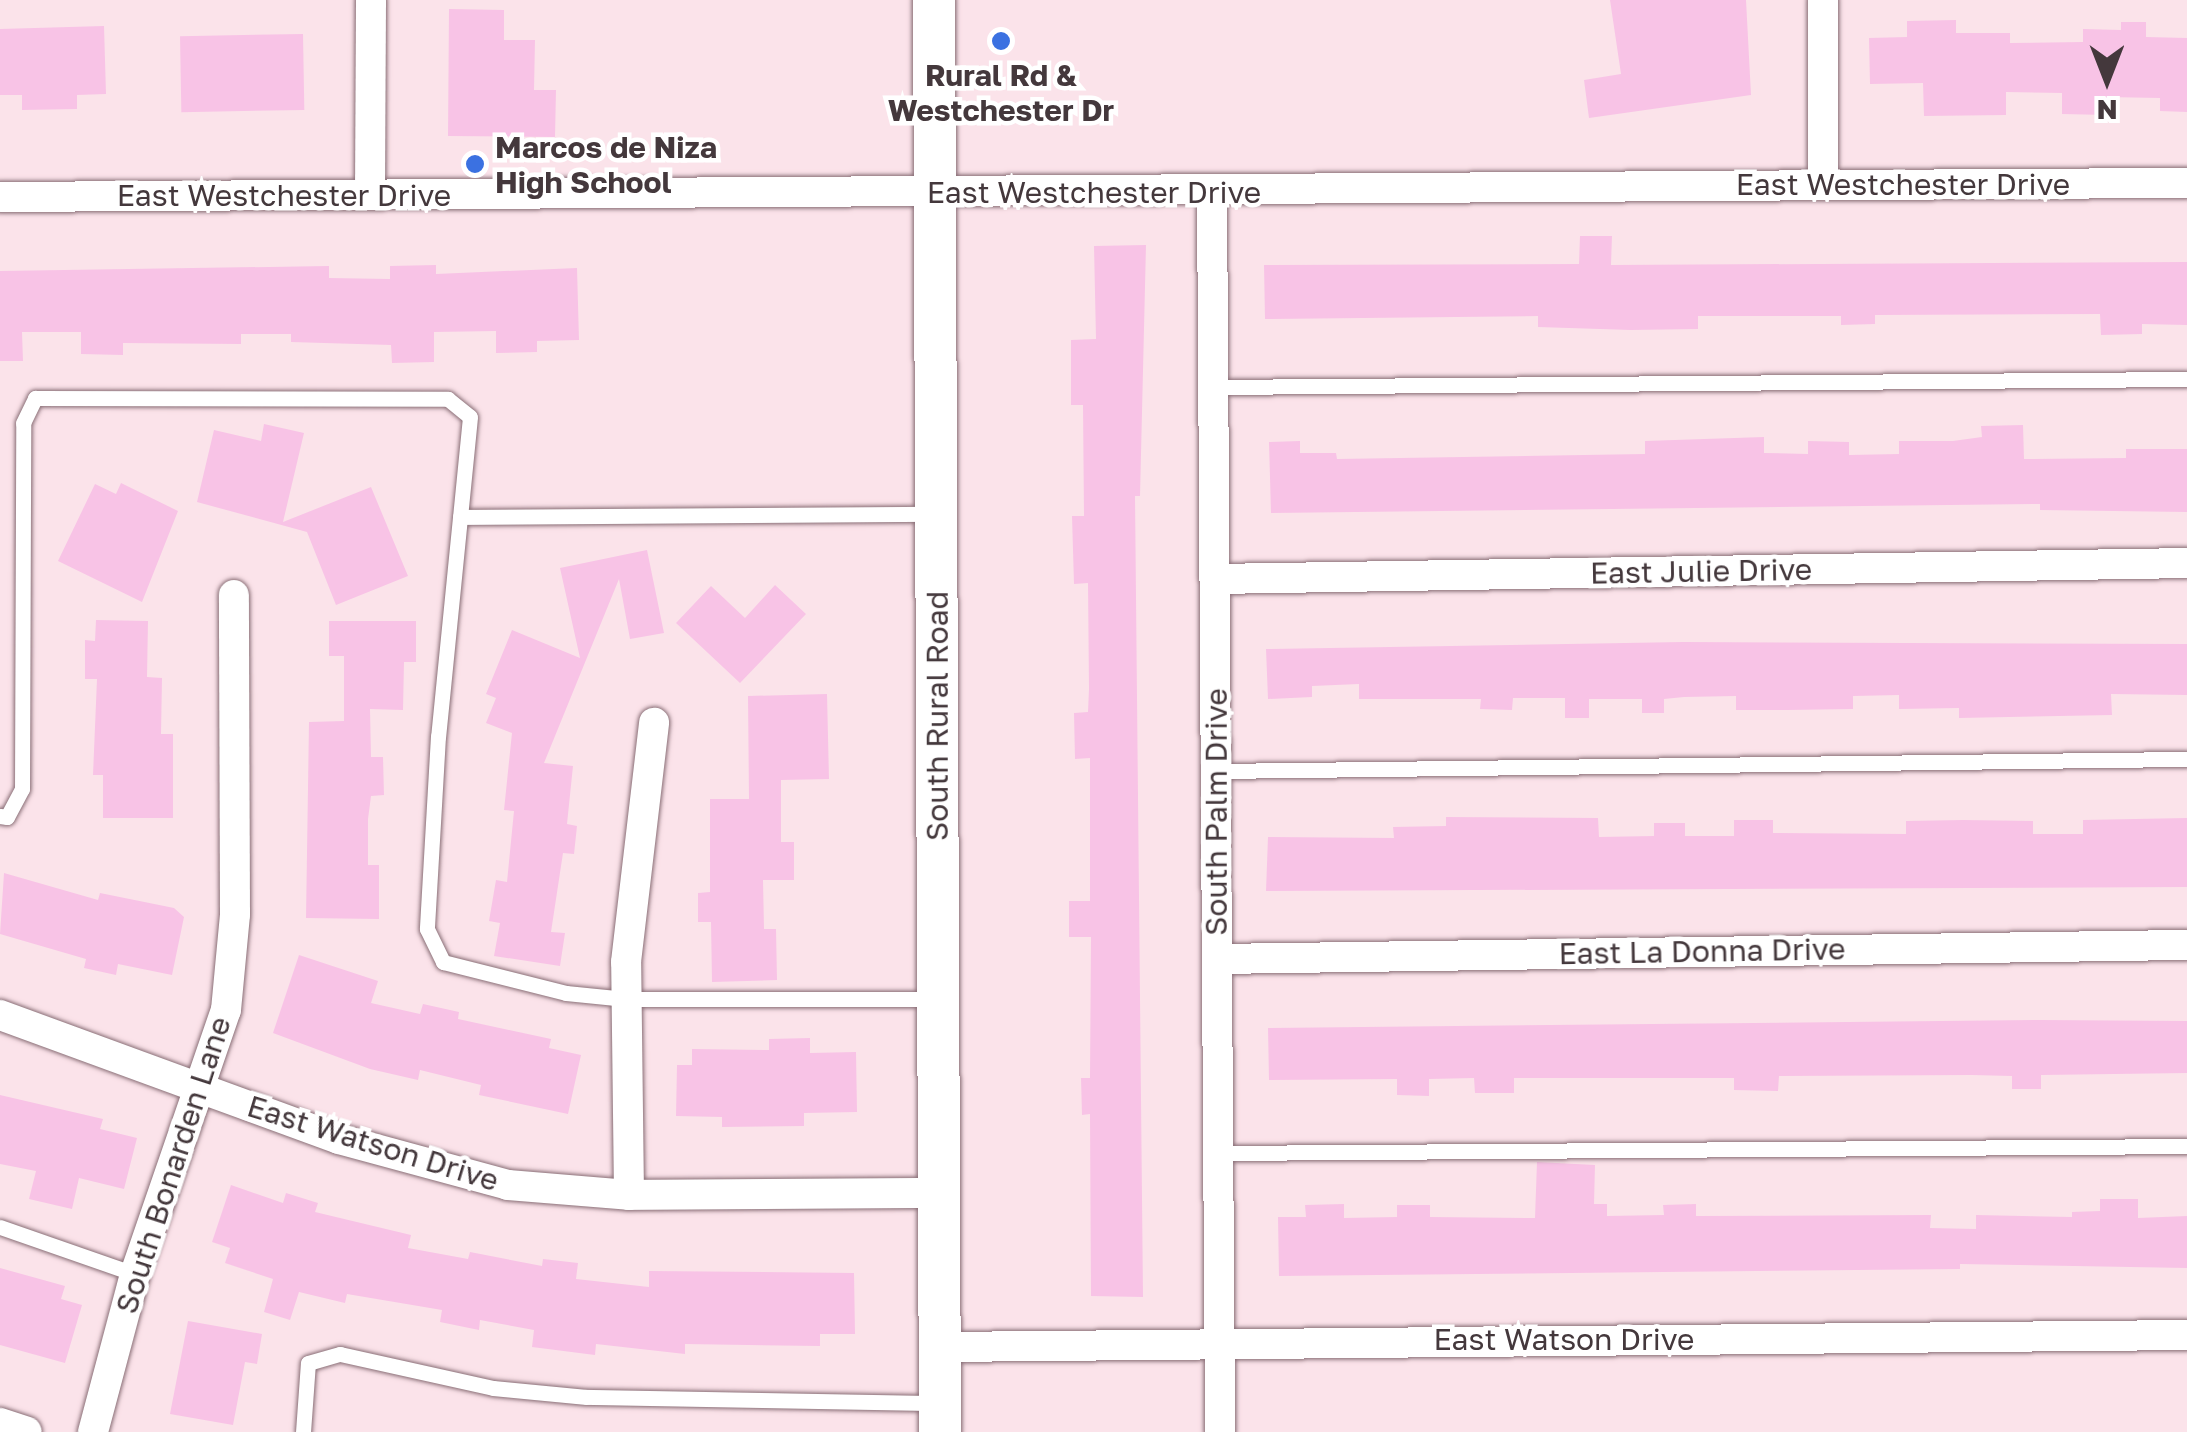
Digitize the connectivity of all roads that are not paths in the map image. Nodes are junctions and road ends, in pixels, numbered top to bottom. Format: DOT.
graph roads {
  1 [pos="370,0"];
  2 [pos="934,0"];
  3 [pos="1823,0"];
  4 [pos="2187,183"];
  5 [pos="1823,184"];
  6 [pos="1212,192"];
  7 [pos="370,193"];
  8 [pos="934,193"];
  9 [pos="0,197"];
  10 [pos="2187,379"];
  11 [pos="1213,387"];
  12 [pos="936,514"];
  13 [pos="460,517"];
  14 [pos="2187,563"];
  15 [pos="1214,578"];
  16 [pos="234,595"];
  17 [pos="654,724"];
  18 [pos="2187,758"];
  19 [pos="1216,770"];
  20 [pos="0,816"];
  21 [pos="2187,945"];
  22 [pos="1217,958"];
  23 [pos="626,999"];
  24 [pos="940,999"];
  25 [pos="0,1015"];
  26 [pos="202,1088"];
  27 [pos="2187,1146"];
  28 [pos="1218,1153"];
  29 [pos="940,1193"];
  30 [pos="629,1195"];
  31 [pos="0,1227"];
  32 [pos="135,1274"];
  33 [pos="2187,1335"];
  34 [pos="1220,1342"];
  35 [pos="940,1347"];
  36 [pos="940,1417"];
  37 [pos="0,1424"];
  38 [pos="26,1432"];
  39 [pos="93,1432"];
  40 [pos="303,1432"];
  41 [pos="1220,1432"];
  1 -- 7 [label="street"];
  2 -- 8 [label="main road, South Rural Road"];
  3 -- 5 [label="street"];
  4 -- 5 [label="street, East Westchester Drive"];
  5 -- 6 [label="street, East Westchester Drive"];
  6 -- 8 [label="street, East Westchester Drive"];
  6 -- 11 [label="street, South Palm Drive"];
  7 -- 8 [label="street, East Westchester Drive"];
  7 -- 9 [label="street, East Westchester Drive"];
  8 -- 12 [label="main road, South Rural Road"];
  10 -- 11 [label="lane"];
  11 -- 15 [label="street, South Palm Drive"];
  12 -- 13 [label="lane"];
  12 -- 24 [label="main road, South Rural Road"];
  13 -- 20 [label="lane"];
  13 -- 23 [label="lane"];
  14 -- 15 [label="street, East Julie Drive"];
  15 -- 19 [label="street, South Palm Drive"];
  16 -- 26 [label="street, South Bonarden Lane"];
  17 -- 23 [label="street"];
  18 -- 19 [label="lane"];
  19 -- 22 [label="street, South Palm Drive"];
  21 -- 22 [label="street, East La Donna Drive"];
  22 -- 28 [label="street, South Palm Drive"];
  23 -- 24 [label="lane"];
  23 -- 30 [label="street"];
  24 -- 29 [label="main road, South Rural Road"];
  25 -- 26 [label="street, East Watson Drive"];
  26 -- 30 [label="street, East Watson Drive"];
  26 -- 32 [label="street, South Bonarden Lane"];
  27 -- 28 [label="lane"];
  28 -- 34 [label="street, South Palm Drive"];
  29 -- 30 [label="street, East Watson Drive"];
  29 -- 35 [label="main road, South Rural Road"];
  31 -- 32 [label="lane"];
  32 -- 39 [label="street, South Bonarden Lane"];
  33 -- 34 [label="street, East Watson Drive"];
  34 -- 35 [label="street, East Watson Drive"];
  34 -- 41 [label="street, South Palm Drive"];
  35 -- 36 [label="main road, South Rural Road"];
  36 -- 40 [label="lane"];
  37 -- 38 [label="street"];
}
